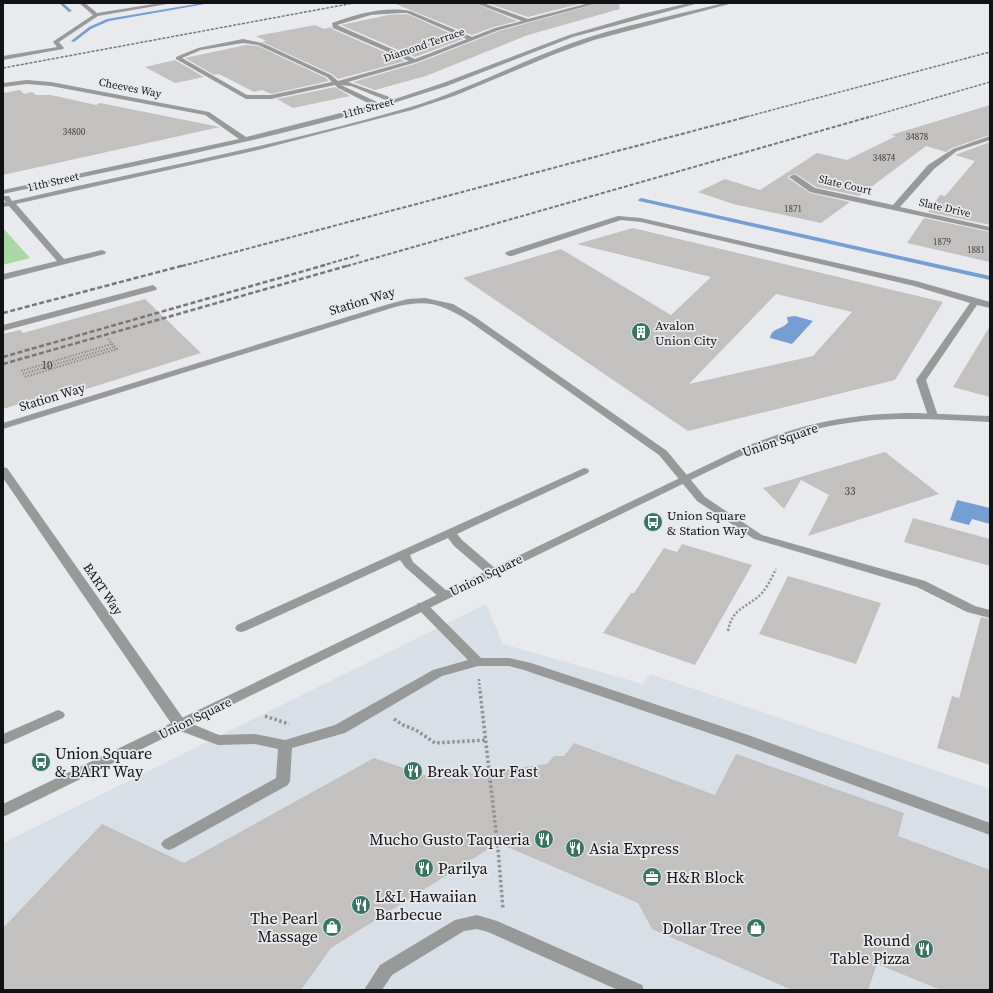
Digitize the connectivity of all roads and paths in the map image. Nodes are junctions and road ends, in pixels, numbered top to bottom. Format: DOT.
graph roads {
  1 [pos="82,3"];
  2 [pos="170,3"];
  3 [pos="478,3"];
  4 [pos="578,3"];
  5 [pos="595,3"];
  6 [pos="696,3"];
  7 [pos="730,3"];
  8 [pos="585,5"];
  9 [pos="96,15"];
  10 [pos="528,21"];
  11 [pos="472,39"];
  12 [pos="3,58"];
  13 [pos="415,61"];
  14 [pos="337,83"];
  15 [pos="3,86"];
  16 [pos="394,101"];
  17 [pos="378,105"];
  18 [pos="412,108"];
  19 [pos="395,113"];
  20 [pos="990,138"];
  21 [pos="244,139"];
  22 [pos="793,177"];
  23 [pos="3,192"];
  24 [pos="3,195"];
  25 [pos="7,204"];
  26 [pos="895,208"];
  27 [pos="990,229"];
  28 [pos="102,252"];
  29 [pos="510,254"];
  30 [pos="62,262"];
  31 [pos="3,278"];
  32 [pos="153,288"];
  33 [pos="975,302"];
  34 [pos="990,305"];
  35 [pos="3,328"];
  36 [pos="108,339"];
  37 [pos="112,344"];
  38 [pos="114,346"];
  39 [pos="21,371"];
  40 [pos="23,374"];
  41 [pos="25,377"];
  42 [pos="933,416"];
  43 [pos="990,419"];
  44 [pos="3,426"];
  45 [pos="3,470"];
  46 [pos="584,472"];
  47 [pos="686,479"];
  48 [pos="450,533"];
  49 [pos="403,554"];
  50 [pos="776,569"];
  51 [pos="492,572"];
  52 [pos="444,596"];
  53 [pos="422,606"];
  54 [pos="990,614"];
  55 [pos="241,628"];
  56 [pos="728,630"];
  57 [pos="478,662"];
  58 [pos="379,707"];
  59 [pos="58,715"];
  60 [pos="180,725"];
  61 [pos="3,740"];
  62 [pos="486,740"];
  63 [pos="285,745"];
  64 [pos="3,811"];
  65 [pos="990,829"];
  66 [pos="170,844"];
  67 [pos="491,926"];
  68 [pos="372,990"];
  69 [pos="636,990"];
  1 -- 9 [label="street"];
  2 -- 9 [label="street"];
  3 -- 10 [label="street"];
  4 -- 8 [label="street"];
  5 -- 8 [label="street, Diamond Terrace"];
  6 -- 16 [label="street, 11th Street"];
  7 -- 18 [label="street, 11th Street"];
  8 -- 10 [label="street, Diamond Terrace"];
  9 -- 12 [label="street"];
  10 -- 11 [label="street, Diamond Terrace"];
  11 -- 13 [label="street, Diamond Terrace"];
  11 -- 13 [label="street"];
  13 -- 14 [label="street, Diamond Terrace"];
  14 -- 14 [label="street, Diamond Terrace"];
  14 -- 16 [label="street"];
  14 -- 17 [label="street"];
  15 -- 21 [label="street, Cheeves Way"];
  16 -- 17 [label="street, 11th Street"];
  16 -- 18 [label="street"];
  17 -- 19 [label="street"];
  17 -- 21 [label="street, 11th Street"];
  18 -- 19 [label="street, 11th Street"];
  19 -- 25 [label="street, 11th Street"];
  20 -- 26 [label="street"];
  21 -- 23 [label="street, 11th Street"];
  22 -- 26 [label="street, Slate Court"];
  24 -- 25 [label="street"];
  25 -- 30 [label="street"];
  26 -- 27 [label="street, Slate Drive"];
  28 -- 30 [label="street"];
  29 -- 33 [label="street"];
  30 -- 31 [label="street"];
  32 -- 35 [label="street"];
  33 -- 34 [label="street"];
  33 -- 42 [label="street"];
  36 -- 37 [label="path"];
  37 -- 38 [label="path"];
  37 -- 39 [label="path"];
  38 -- 40 [label="path"];
  38 -- 41 [label="path"];
  42 -- 43 [label="street, Union Square"];
  42 -- 47 [label="street, Union Square"];
  44 -- 47 [label="street, Station Way"];
  45 -- 60 [label="street, BART Way"];
  46 -- 48 [label="street"];
  47 -- 51 [label="street, Union Square"];
  47 -- 54 [label="street, Station Way"];
  48 -- 49 [label="street"];
  48 -- 51 [label="street"];
  49 -- 52 [label="street"];
  49 -- 55 [label="street"];
  50 -- 56 [label="path"];
  51 -- 52 [label="street, Union Square"];
  52 -- 53 [label="street, Union Square"];
  53 -- 57 [label="street"];
  53 -- 60 [label="street, Union Square"];
  57 -- 58 [label="street"];
  57 -- 62 [label="path"];
  57 -- 65 [label="street"];
  58 -- 62 [label="path"];
  58 -- 63 [label="street"];
  59 -- 61 [label="street"];
  60 -- 63 [label="street"];
  60 -- 64 [label="street, Union Square"];
  62 -- 67 [label="path"];
  63 -- 66 [label="street"];
  67 -- 68 [label="street"];
  67 -- 69 [label="street"];
}
